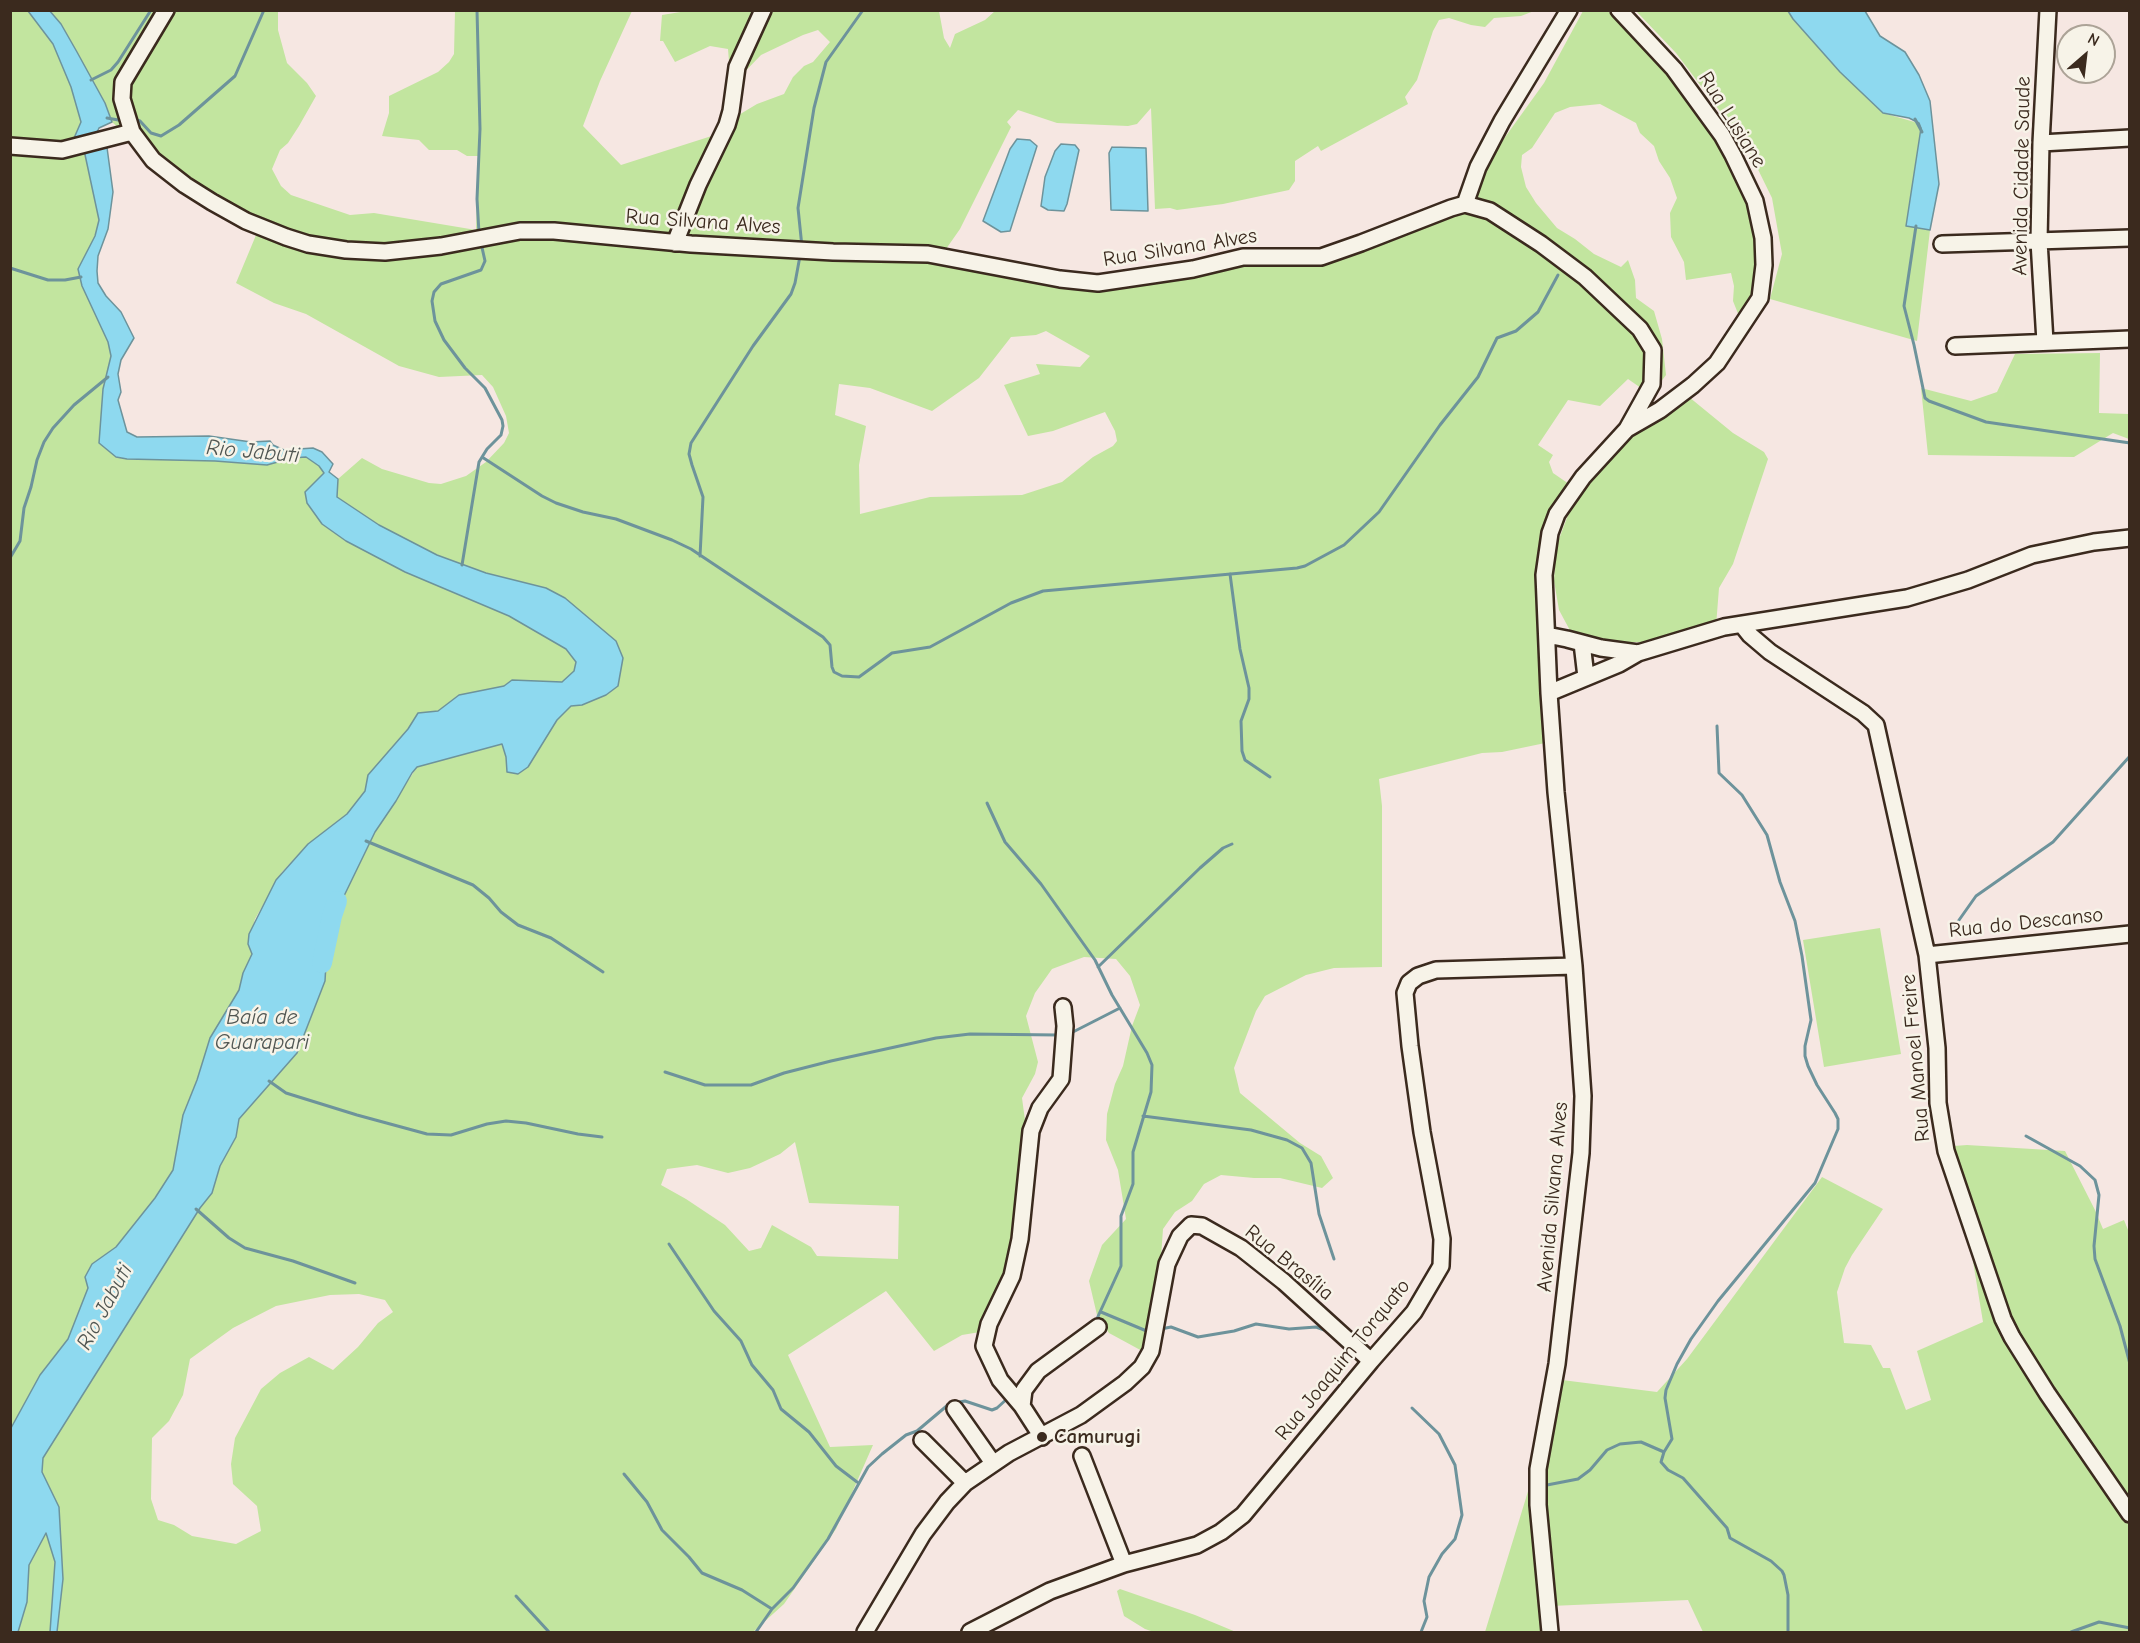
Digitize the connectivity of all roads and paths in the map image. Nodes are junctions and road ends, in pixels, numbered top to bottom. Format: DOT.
graph roads {
  1 [pos="166,10"];
  2 [pos="763,10"];
  3 [pos="1569,10"];
  4 [pos="1618,10"];
  5 [pos="2048,10"];
  6 [pos="132,132"];
  7 [pos="2130,138"];
  8 [pos="2041,143"];
  9 [pos="10,146"];
  10 [pos="1465,204"];
  11 [pos="2130,238"];
  12 [pos="2039,241"];
  13 [pos="675,243"];
  14 [pos="1942,244"];
  15 [pos="2130,339"];
  16 [pos="2045,342"];
  17 [pos="1955,346"];
  18 [pos="1627,429"];
  19 [pos="2130,538"];
  20 [pos="1742,625"];
  21 [pos="1546,635"];
  22 [pos="1582,643"];
  23 [pos="1638,653"];
  24 [pos="1586,677"];
  25 [pos="1549,693"];
  26 [pos="2130,934"];
  27 [pos="1927,955"];
  28 [pos="1574,966"];
  29 [pos="1063,1007"];
  30 [pos="1098,1327"];
  31 [pos="1371,1361"];
  32 [pos="1022,1406"];
  33 [pos="955,1409"];
  34 [pos="1042,1437"];
  35 [pos="922,1440"];
  36 [pos="1082,1456"];
  37 [pos="993,1463"];
  38 [pos="965,1483"];
  39 [pos="2130,1514"];
  40 [pos="1124,1564"];
  41 [pos="865,1632"];
  42 [pos="970,1632"];
  43 [pos="1550,1632"];
  1 -- 6 [label="street"];
  2 -- 13 [label="street"];
  3 -- 10 [label="street"];
  4 -- 18 [label="street, Rua Lusiane"];
  5 -- 8 [label="street, Avenida Cidade Saude"];
  6 -- 9 [label="street"];
  6 -- 13 [label="street, Rua Silvana Alves"];
  7 -- 8 [label="street"];
  8 -- 12 [label="street, Avenida Cidade Saude"];
  10 -- 13 [label="street, Rua Silvana Alves"];
  10 -- 18 [label="street"];
  11 -- 12 [label="street"];
  12 -- 14 [label="street"];
  12 -- 16 [label="street, Avenida Cidade Saude"];
  15 -- 16 [label="street"];
  16 -- 17 [label="street"];
  18 -- 21 [label="street"];
  19 -- 20 [label="street"];
  20 -- 23 [label="street"];
  20 -- 27 [label="street, Rua Manoel Freire"];
  21 -- 22 [label="street"];
  21 -- 25 [label="street"];
  22 -- 23 [label="street"];
  22 -- 24 [label="street"];
  23 -- 24 [label="street"];
  24 -- 25 [label="street"];
  25 -- 28 [label="street, Avenida Silvana Alves"];
  26 -- 27 [label="street, Rua do Descanso"];
  27 -- 39 [label="street, Rua Manoel Freire"];
  28 -- 31 [label="street, Rua Joaquim Torquato"];
  28 -- 43 [label="street, Avenida Silvana Alves"];
  29 -- 32 [label="street"];
  30 -- 32 [label="street"];
  31 -- 34 [label="street, Rua Brasília"];
  31 -- 40 [label="street, Rua Joaquim Torquato"];
  32 -- 34 [label="street"];
  33 -- 37 [label="street"];
  34 -- 37 [label="street, Rua Brasília"];
  35 -- 38 [label="street"];
  36 -- 40 [label="street"];
  37 -- 38 [label="street, Rua Brasília"];
  38 -- 41 [label="street, Rua Brasília"];
  40 -- 42 [label="street, Rua Joaquim Torquato"];
}
